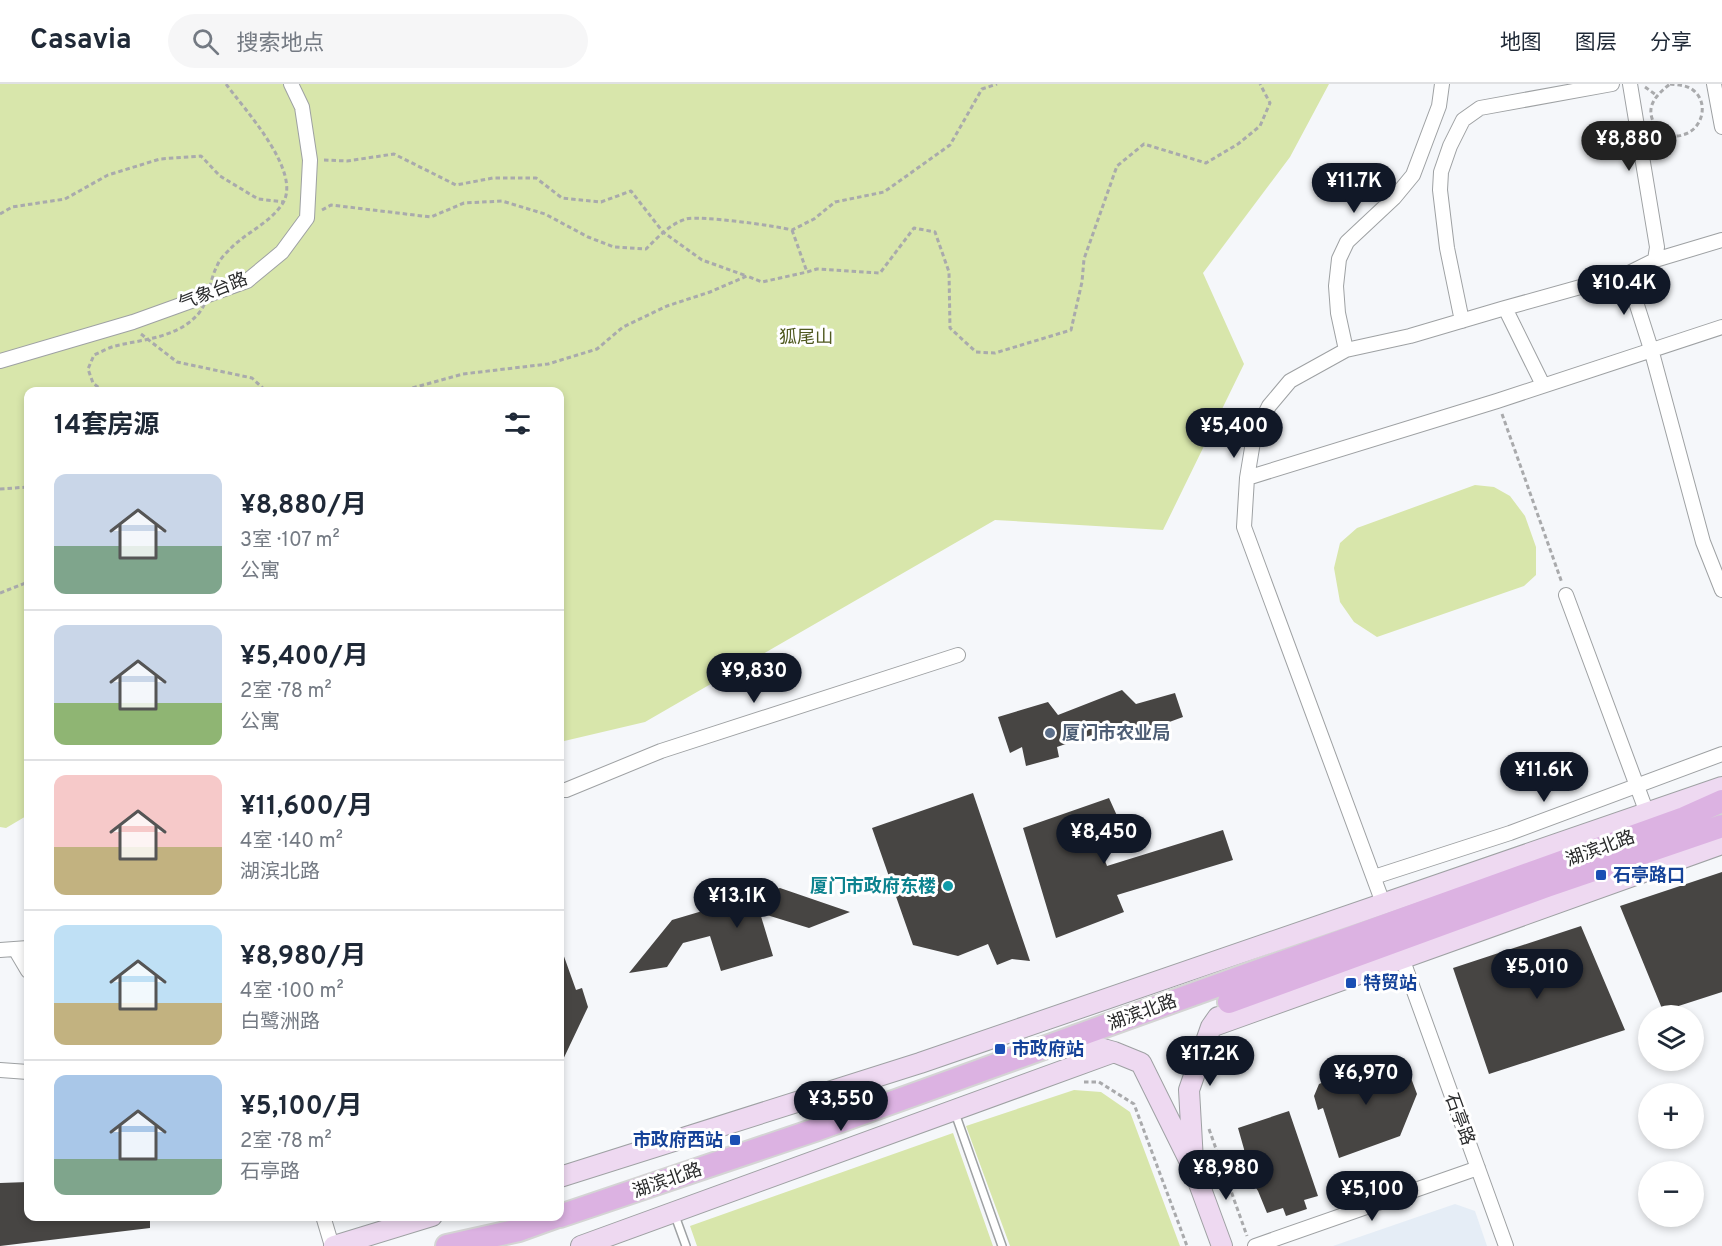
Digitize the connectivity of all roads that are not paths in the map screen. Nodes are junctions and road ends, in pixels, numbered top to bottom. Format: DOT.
graph roads {
  1 [pos="291,84"];
  2 [pos="1442,84"];
  3 [pos="1612,84"];
  4 [pos="1630,84"];
  5 [pos="1714,84"];
  6 [pos="1722,127"];
  7 [pos="1722,240"];
  8 [pos="1655,260"];
  9 [pos="1627,274"];
  10 [pos="1505,308"];
  11 [pos="1462,321"];
  12 [pos="1722,327"];
  13 [pos="1651,349"];
  14 [pos="1346,350"];
  15 [pos="0,361"];
  16 [pos="1543,385"];
  17 [pos="1247,478"];
  18 [pos="1722,590"];
  19 [pos="1566,595"];
  20 [pos="958,655"];
  21 [pos="1722,754"];
  22 [pos="1636,785"];
  23 [pos="1722,787"];
  24 [pos="564,790"];
  25 [pos="1722,801"];
  26 [pos="1647,813"];
  27 [pos="1722,826"];
  28 [pos="1722,844"];
  29 [pos="1374,877"];
  30 [pos="1383,903"];
  31 [pos="22,949"];
  32 [pos="0,950"];
  33 [pos="1402,958"];
  34 [pos="1229,1002"];
  35 [pos="1211,1027"];
  36 [pos="1067,1039"];
  37 [pos="1114,1052"];
  38 [pos="0,1070"];
  39 [pos="24,1071"];
  40 [pos="954,1111"];
  41 [pos="1478,1168"];
  42 [pos="1194,1170"];
  43 [pos="564,1176"];
  44 [pos="674,1213"];
  45 [pos="564,1214"];
  46 [pos="325,1221"];
  47 [pos="416,1221"];
  48 [pos="545,1221"];
  49 [pos="519,1230"];
  50 [pos="333,1246"];
  51 [pos="447,1246"];
  52 [pos="498,1246"];
  53 [pos="581,1246"];
  54 [pos="686,1246"];
  55 [pos="1002,1246"];
  56 [pos="1222,1246"];
  57 [pos="1255,1246"];
  58 [pos="1506,1246"];
  1 -- 15 [label="street, 气象台路"];
  2 -- 14 [label="street"];
  3 -- 11 [label="street"];
  4 -- 8 [label="street"];
  5 -- 6 [label="street"];
  7 -- 8 [label="street"];
  8 -- 9 [label="street"];
  9 -- 10 [label="street"];
  9 -- 13 [label="street"];
  10 -- 11 [label="street"];
  10 -- 16 [label="street"];
  11 -- 14 [label="street"];
  12 -- 13 [label="street"];
  13 -- 16 [label="street"];
  13 -- 18 [label="street"];
  14 -- 17 [label="street"];
  16 -- 17 [label="street"];
  17 -- 29 [label="street"];
  19 -- 22 [label="street"];
  20 -- 24 [label="street"];
  21 -- 22 [label="street"];
  22 -- 26 [label="street"];
  22 -- 29 [label="street"];
  23 -- 26 [label="street"];
  25 -- 36 [label="main road, 湖滨北路"];
  26 -- 30 [label="street"];
  27 -- 34 [label="main road, 湖滨北路"];
  28 -- 33 [label="street"];
  29 -- 30 [label="street"];
  30 -- 43 [label="street"];
  31 -- 32 [label="street"];
  33 -- 35 [label="street"];
  33 -- 41 [label="street, 石亭路"];
  34 -- 35 [label="street"];
  35 -- 42 [label="street"];
  36 -- 37 [label="street"];
  36 -- 45 [label="main road, 湖滨北路"];
  37 -- 40 [label="street"];
  37 -- 42 [label="street"];
  38 -- 39 [label="street"];
  40 -- 44 [label="street"];
  40 -- 55 [label="lane"];
  41 -- 57 [label="street"];
  41 -- 58 [label="street, 石亭路"];
  42 -- 56 [label="street"];
  44 -- 53 [label="street"];
  44 -- 54 [label="lane"];
  46 -- 50 [label="street"];
  47 -- 50 [label="street"];
  48 -- 49 [label="main road, 湖滨北路"];
  49 -- 51 [label="main road, 湖滨北路"];
  49 -- 52 [label="street"];
}
